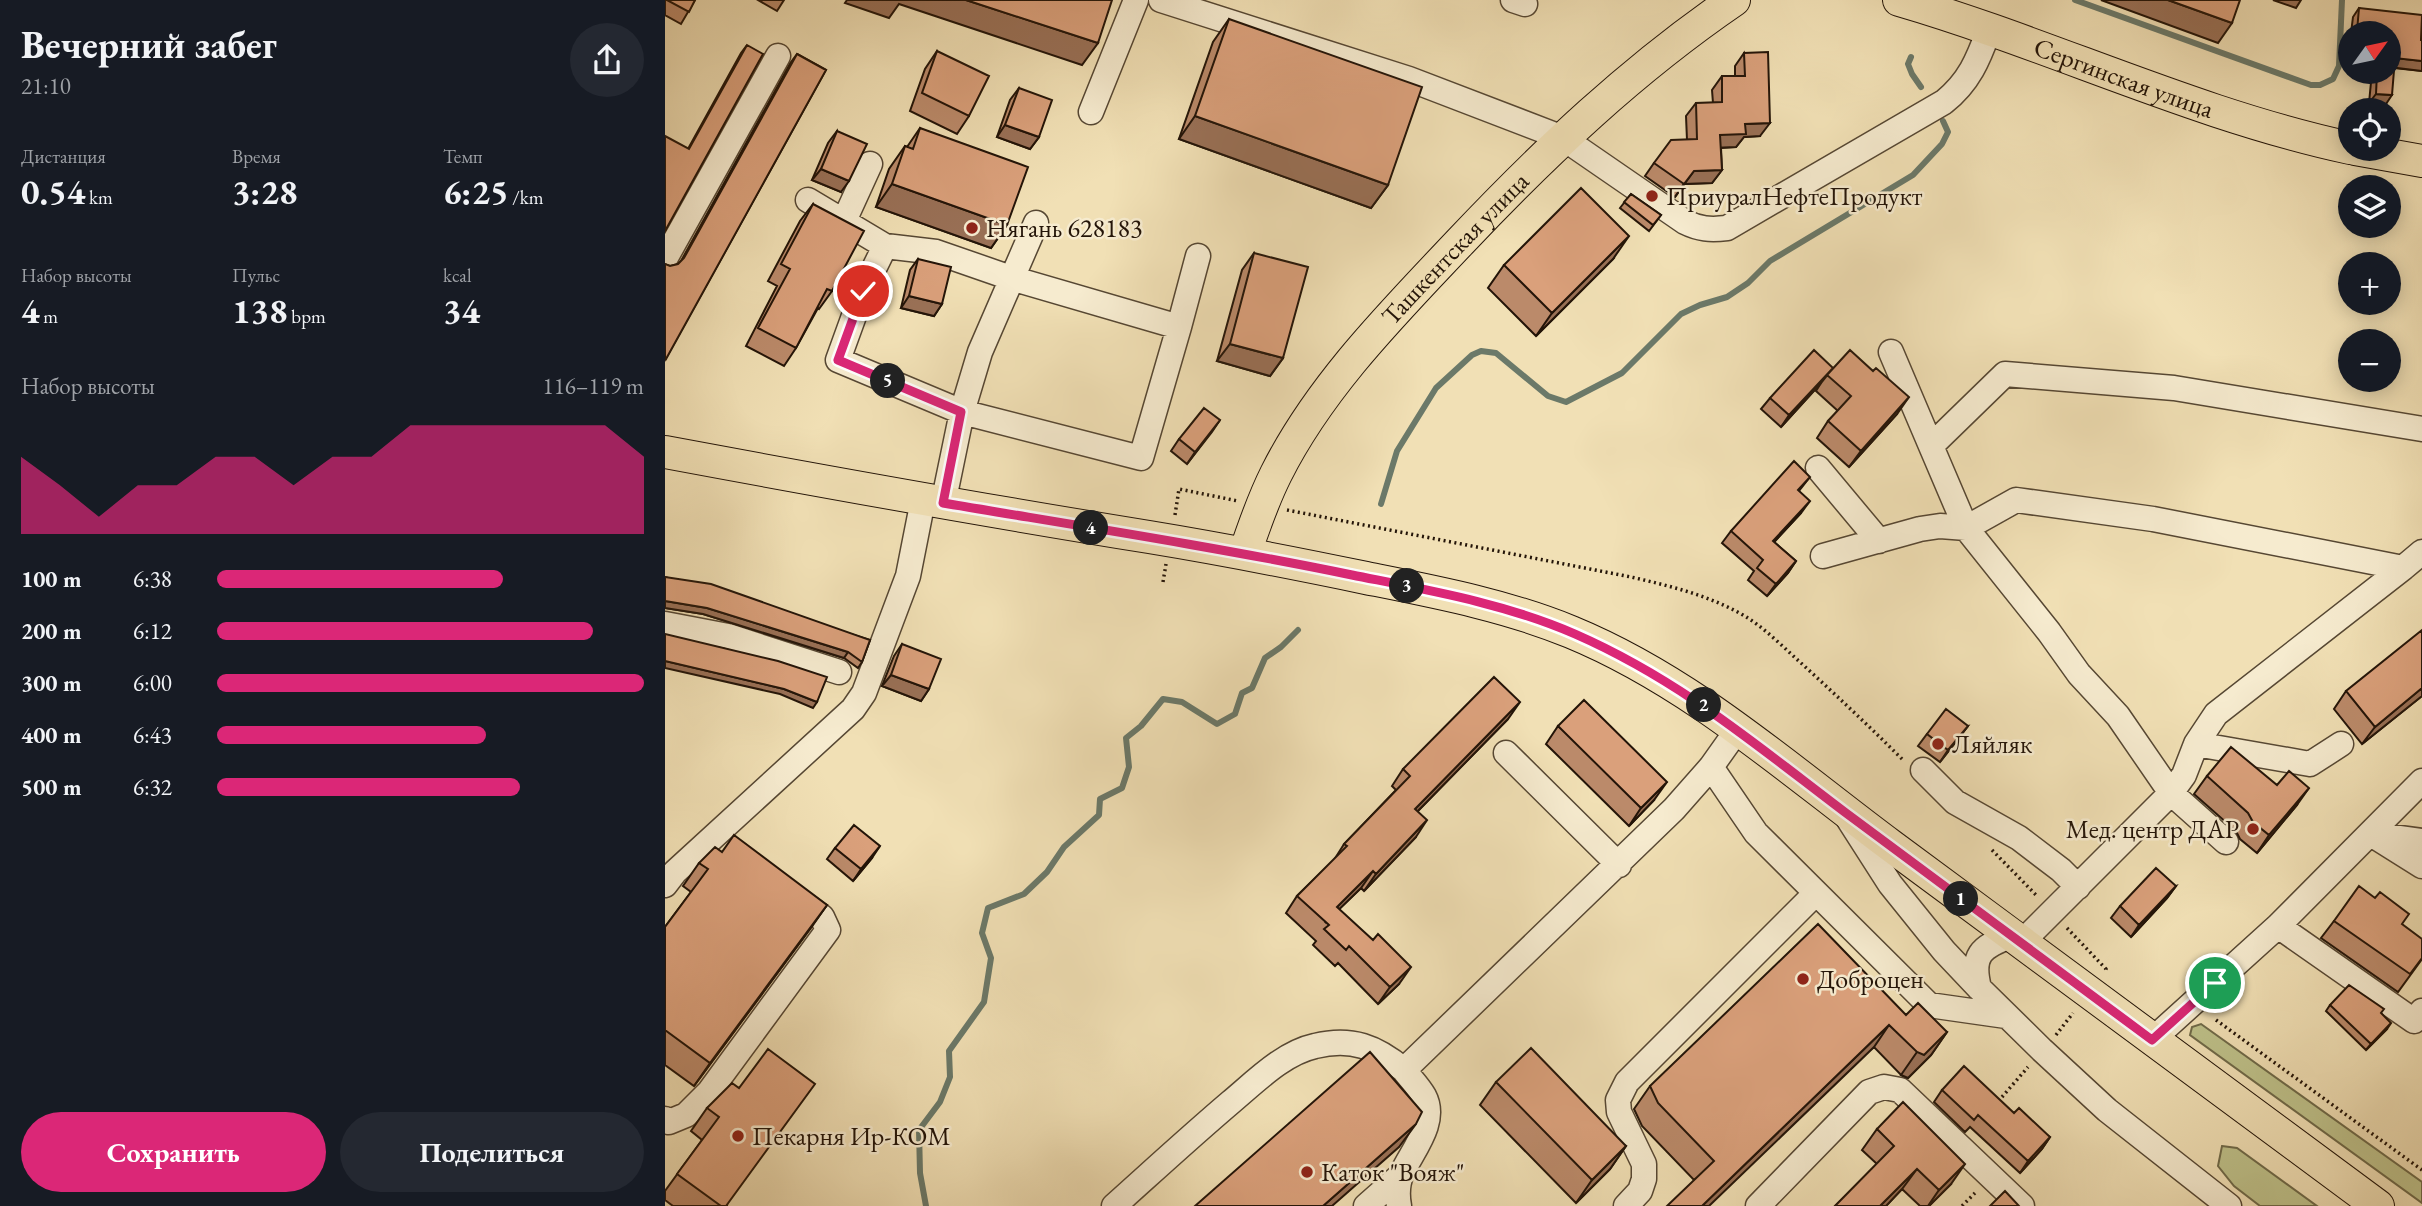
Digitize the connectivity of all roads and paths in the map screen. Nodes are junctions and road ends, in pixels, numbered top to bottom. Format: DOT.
graph roads {
  1 [pos="1136,0"];
  2 [pos="1161,0"];
  3 [pos="1734,0"];
  4 [pos="1899,0"];
  5 [pos="1989,30"];
  6 [pos="778,56"];
  7 [pos="1091,112"];
  8 [pos="1563,138"];
  9 [pos="2338,145"];
  10 [pos="2401,157"];
  11 [pos="2422,161"];
  12 [pos="870,164"];
  13 [pos="808,200"];
  14 [pos="845,221"];
  15 [pos="1036,223"];
  16 [pos="885,246"];
  17 [pos="1198,256"];
  18 [pos="665,259"];
  19 [pos="1010,278"];
  20 [pos="1179,327"];
  21 [pos="1891,352"];
  22 [pos="961,412"];
  23 [pos="2422,429"];
  24 [pos="1931,446"];
  25 [pos="665,452"];
  26 [pos="1818,468"];
  27 [pos="933,502"];
  28 [pos="1966,528"];
  29 [pos="1879,541"];
  30 [pos="2422,552"];
  31 [pos="1245,553"];
  32 [pos="1823,556"];
  33 [pos="2403,568"];
  34 [pos="665,624"];
  35 [pos="839,672"];
  36 [pos="1738,729"];
  37 [pos="2196,744"];
  38 [pos="2341,744"];
  39 [pos="1506,753"];
  40 [pos="1711,767"];
  41 [pos="1923,770"];
  42 [pos="2171,781"];
  43 [pos="2422,781"];
  44 [pos="1843,810"];
  45 [pos="2371,834"];
  46 [pos="713,837"];
  47 [pos="2422,841"];
  48 [pos="2226,842"];
  49 [pos="735,853"];
  50 [pos="1619,865"];
  51 [pos="2422,866"];
  52 [pos="665,885"];
  53 [pos="778,885"];
  54 [pos="2078,887"];
  55 [pos="1817,893"];
  56 [pos="2278,926"];
  57 [pos="2016,939"];
  58 [pos="1979,988"];
  59 [pos="2422,1011"];
  60 [pos="2006,1016"];
  61 [pos="2216,1020"];
  62 [pos="2152,1040"];
  63 [pos="1404,1070"];
  64 [pos="665,1119"];
  65 [pos="2422,1170"];
  66 [pos="1401,1175"];
  67 [pos="1114,1206"];
  68 [pos="1366,1206"];
  69 [pos="1399,1206"];
  70 [pos="1626,1206"];
  71 [pos="1758,1206"];
  72 [pos="2022,1206"];
  73 [pos="2229,1206"];
  74 [pos="2378,1206"];
  1 -- 7 [label="street"];
  2 -- 8 [label="street"];
  3 -- 8 [label="main road, Ташкентская улица"];
  4 -- 5 [label="main road, Сергинская улица"];
  5 -- 8 [label="street"];
  5 -- 9 [label="main road, Сергинская улица"];
  6 -- 18 [label="street"];
  8 -- 31 [label="main road, Ташкентская улица"];
  10 -- 11 [label="main road, Сергинская улица"];
  12 -- 14 [label="street"];
  13 -- 14 [label="street"];
  14 -- 16 [label="street"];
  15 -- 19 [label="street"];
  16 -- 19 [label="street"];
  16 -- 22 [label="street"];
  17 -- 20 [label="street"];
  19 -- 20 [label="street"];
  19 -- 22 [label="street"];
  20 -- 22 [label="street"];
  21 -- 24 [label="street"];
  22 -- 27 [label="street"];
  23 -- 24 [label="street"];
  24 -- 28 [label="street"];
  25 -- 27 [label="main road"];
  26 -- 29 [label="street"];
  27 -- 31 [label="main road"];
  27 -- 46 [label="street"];
  28 -- 29 [label="street"];
  28 -- 33 [label="street"];
  28 -- 42 [label="street"];
  29 -- 32 [label="street"];
  30 -- 33 [label="street"];
  31 -- 36 [label="main road"];
  33 -- 37 [label="street"];
  34 -- 35 [label="street"];
  36 -- 40 [label="street"];
  36 -- 44 [label="main road"];
  37 -- 38 [label="street"];
  37 -- 42 [label="street"];
  39 -- 50 [label="street"];
  40 -- 50 [label="street"];
  40 -- 55 [label="street"];
  41 -- 54 [label="street"];
  42 -- 48 [label="street"];
  42 -- 54 [label="street"];
  43 -- 45 [label="street"];
  44 -- 57 [label="main road"];
  44 -- 58 [label="street"];
  45 -- 47 [label="street"];
  45 -- 51 [label="street"];
  45 -- 56 [label="street"];
  46 -- 49 [label="street"];
  46 -- 52 [label="street"];
  50 -- 63 [label="street"];
  53 -- 64 [label="street"];
  54 -- 57 [label="street"];
  55 -- 60 [label="street"];
  55 -- 70 [label="street"];
  56 -- 59 [label="street"];
  56 -- 62 [label="street"];
  57 -- 58 [label="street"];
  57 -- 62 [label="main road"];
  58 -- 60 [label="street"];
  60 -- 73 [label="street"];
  61 -- 65 [label="path"];
  62 -- 74 [label="main road"];
  63 -- 66 [label="street"];
  63 -- 67 [label="street"];
  66 -- 68 [label="street"];
  66 -- 69 [label="street"];
  71 -- 72 [label="street"];
}
